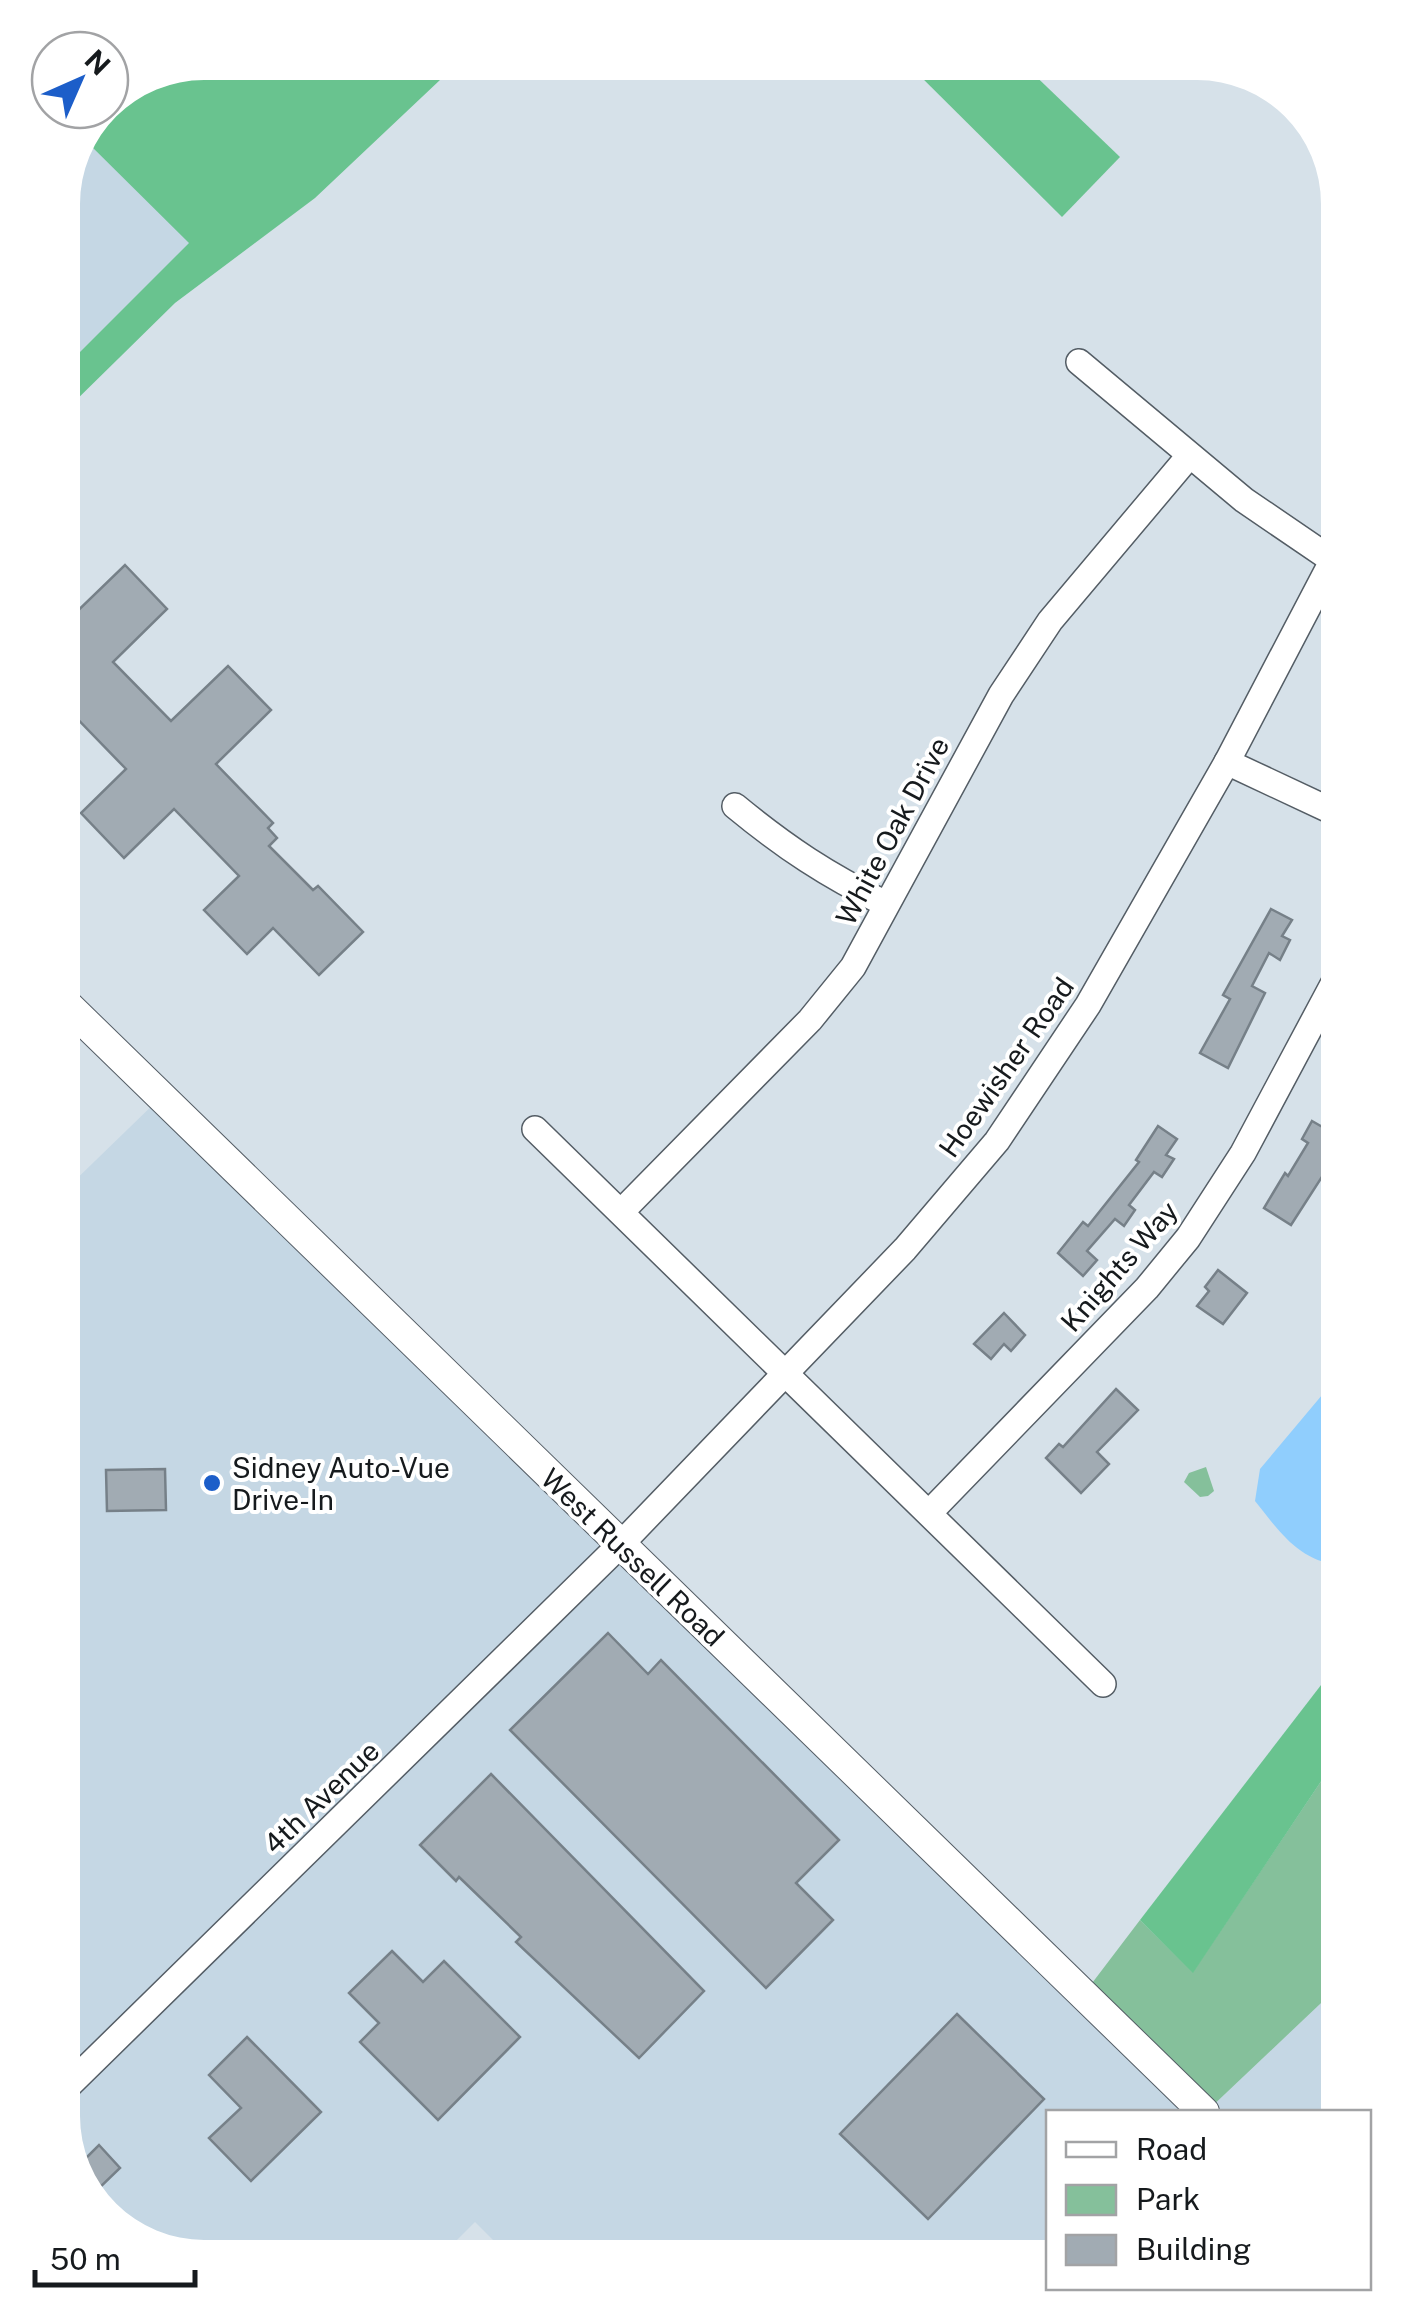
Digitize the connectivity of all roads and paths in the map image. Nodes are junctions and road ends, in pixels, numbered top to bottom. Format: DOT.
graph roads {
  1 [pos="1078,362"];
  2 [pos="1189,456"];
  3 [pos="1321,547"];
  4 [pos="1321,582"];
  5 [pos="1227,762"];
  6 [pos="736,806"];
  7 [pos="1321,806"];
  8 [pos="886,904"];
  9 [pos="1321,1007"];
  10 [pos="80,1018"];
  11 [pos="534,1129"];
  12 [pos="622,1211"];
  13 [pos="786,1374"];
  14 [pos="930,1512"];
  15 [pos="621,1544"];
  16 [pos="1103,1684"];
  17 [pos="80,2073"];
  18 [pos="1202,2110"];
  1 -- 2 [label="street"];
  2 -- 3 [label="street"];
  2 -- 8 [label="street, White Oak Drive"];
  4 -- 5 [label="street, Hoewisher Road"];
  5 -- 7 [label="street"];
  5 -- 13 [label="street, Hoewisher Road"];
  6 -- 8 [label="street"];
  8 -- 12 [label="street, White Oak Drive"];
  9 -- 14 [label="street, Knights Way"];
  10 -- 15 [label="street, West Russell Road"];
  11 -- 12 [label="street"];
  12 -- 13 [label="street"];
  13 -- 14 [label="street"];
  13 -- 15 [label="street, Hoewisher Road"];
  14 -- 16 [label="street"];
  15 -- 17 [label="street, 4th Avenue"];
  15 -- 18 [label="street, West Russell Road"];
}
